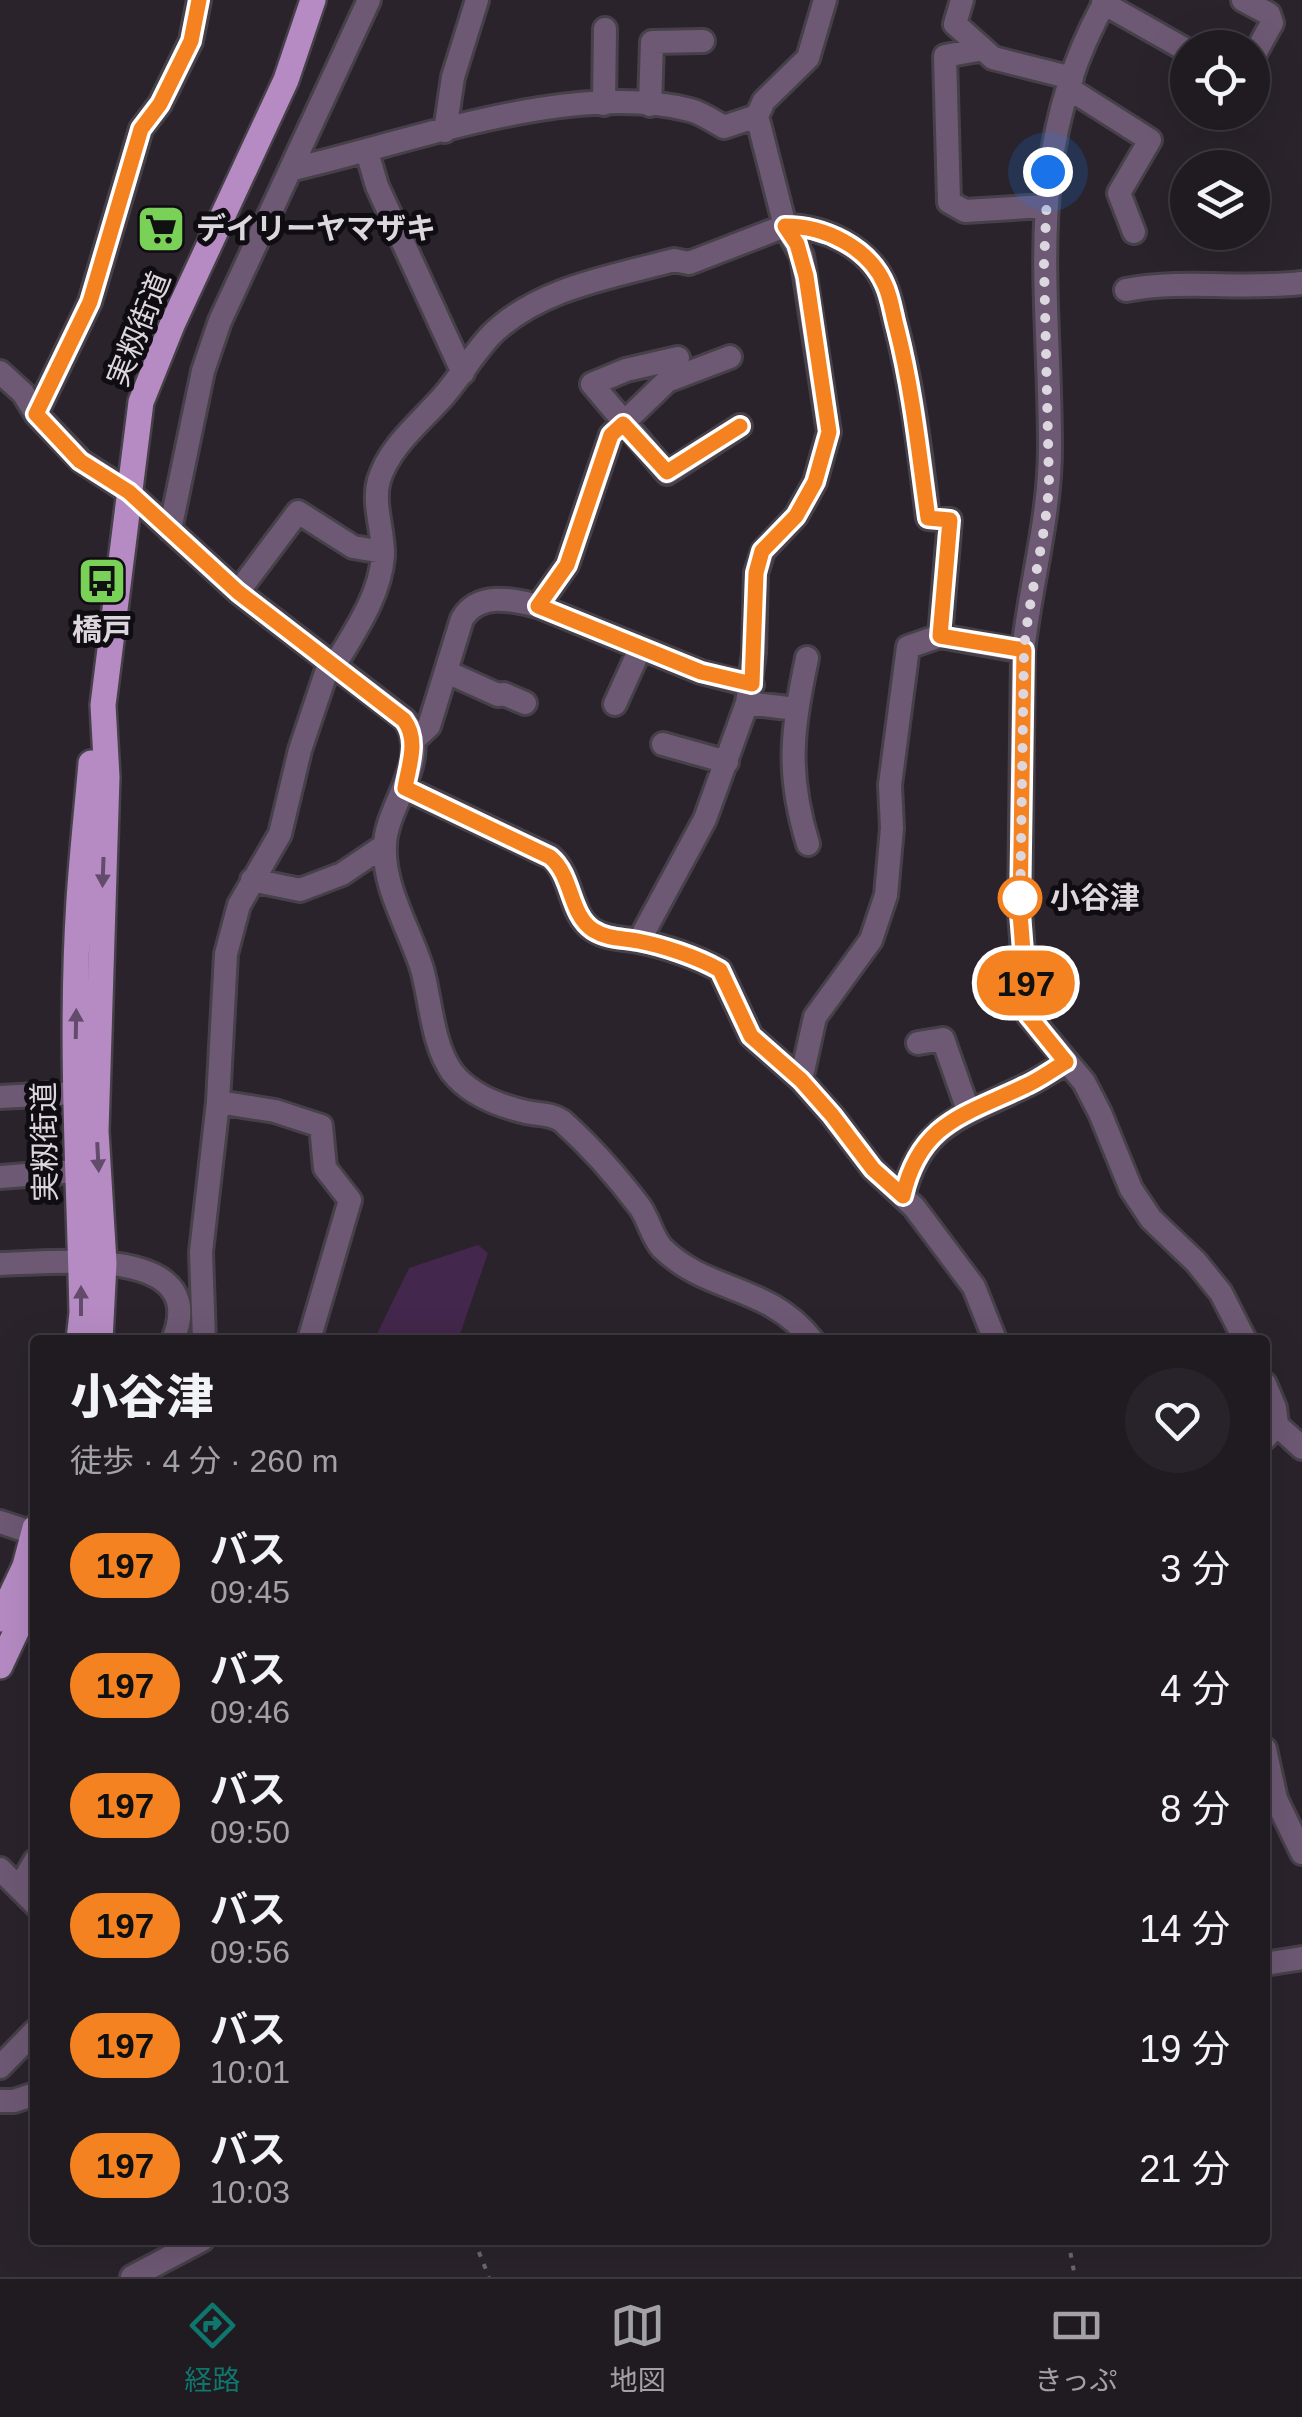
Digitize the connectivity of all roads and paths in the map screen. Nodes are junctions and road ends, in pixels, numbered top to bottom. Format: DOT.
graph roads {
  1 [pos="199,0"];
  2 [pos="313,0"];
  3 [pos="369,0"];
  4 [pos="476,0"];
  5 [pos="825,0"];
  6 [pos="962,0"];
  7 [pos="1243,0"];
  8 [pos="1104,2"];
  9 [pos="605,29"];
  10 [pos="1268,30"];
  11 [pos="1170,40"];
  12 [pos="703,41"];
  13 [pos="983,49"];
  14 [pos="1070,83"];
  15 [pos="604,104"];
  16 [pos="650,104"];
  17 [pos="757,116"];
  18 [pos="444,131"];
  19 [pos="367,152"];
  20 [pos="293,169"];
  21 [pos="1046,206"];
  22 [pos="785,226"];
  23 [pos="1134,232"];
  24 [pos="1302,284"];
  25 [pos="1126,290"];
  26 [pos="730,357"];
  27 [pos="678,358"];
  28 [pos="462,373"];
  29 [pos="2,377"];
  30 [pos="36,414"];
  31 [pos="623,424"];
  32 [pos="740,426"];
  33 [pos="129,492"];
  34 [pos="170,530"];
  35 [pos="383,552"];
  36 [pos="238,592"];
  37 [pos="538,606"];
  38 [pos="940,636"];
  39 [pos="640,649"];
  40 [pos="1024,650"];
  41 [pos="806,658"];
  42 [pos="331,666"];
  43 [pos="447,672"];
  44 [pos="749,694"];
  45 [pos="525,702"];
  46 [pos="103,704"];
  47 [pos="615,704"];
  48 [pos="796,709"];
  49 [pos="414,740"];
  50 [pos="663,744"];
  51 [pos="727,762"];
  52 [pos="405,788"];
  53 [pos="808,844"];
  54 [pos="384,845"];
  55 [pos="252,880"];
  56 [pos="640,941"];
  57 [pos="918,1043"];
  58 [pos="1066,1062"];
  59 [pos="801,1080"];
  60 [pos="75,1093"];
  61 [pos="0,1096"];
  62 [pos="218,1102"];
  63 [pos="968,1110"];
  64 [pos="78,1171"];
  65 [pos="0,1178"];
  66 [pos="903,1196"];
  67 [pos="92,1263"];
  68 [pos="0,1264"];
  69 [pos="80,1335"];
  70 [pos="99,1335"];
  71 [pos="174,1335"];
  72 [pos="204,1335"];
  73 [pos="310,1335"];
  74 [pos="808,1335"];
  75 [pos="993,1335"];
  76 [pos="1242,1335"];
  77 [pos="1270,1396"];
  78 [pos="1271,1432"];
  79 [pos="1302,1448"];
  80 [pos="0,1522"];
  81 [pos="30,1529"];
  82 [pos="30,1546"];
  83 [pos="30,1602"];
  84 [pos="0,1619"];
  85 [pos="0,1666"];
  86 [pos="1270,1772"];
  87 [pos="1302,1853"];
  88 [pos="0,1869"];
  89 [pos="27,1896"];
  90 [pos="1302,1958"];
  91 [pos="1270,1963"];
  92 [pos="30,2037"];
  93 [pos="0,2067"];
  94 [pos="30,2096"];
  95 [pos="0,2101"];
  96 [pos="193,2245"];
  97 [pos="476,2245"];
  98 [pos="1069,2245"];
  99 [pos="132,2277"];
  100 [pos="488,2277"];
  101 [pos="1075,2277"];
  1 -- 30 [label="street"];
  2 -- 33 [label="main road, 実籾街道"];
  3 -- 20 [label="street"];
  4 -- 18 [label="street"];
  5 -- 17 [label="street"];
  6 -- 13 [label="street"];
  7 -- 10 [label="street"];
  8 -- 11 [label="street"];
  8 -- 14 [label="street"];
  9 -- 15 [label="street"];
  12 -- 16 [label="street"];
  13 -- 14 [label="street"];
  13 -- 21 [label="street"];
  14 -- 21 [label="street"];
  14 -- 23 [label="street"];
  15 -- 16 [label="street"];
  15 -- 18 [label="street"];
  16 -- 17 [label="street"];
  17 -- 22 [label="street"];
  18 -- 19 [label="street"];
  19 -- 20 [label="street"];
  19 -- 28 [label="street"];
  20 -- 34 [label="street"];
  21 -- 40 [label="street"];
  22 -- 28 [label="street"];
  22 -- 38 [label="street"];
  22 -- 44 [label="street"];
  24 -- 25 [label="street"];
  26 -- 31 [label="street"];
  27 -- 31 [label="street"];
  28 -- 35 [label="street"];
  29 -- 30 [label="street"];
  30 -- 33 [label="street"];
  31 -- 32 [label="street"];
  31 -- 37 [label="street"];
  33 -- 34 [label="street"];
  33 -- 46 [label="main road, 実籾街道"];
  34 -- 36 [label="street"];
  35 -- 36 [label="street"];
  35 -- 42 [label="street"];
  36 -- 42 [label="street"];
  37 -- 39 [label="street"];
  37 -- 43 [label="street"];
  38 -- 40 [label="street"];
  38 -- 59 [label="street"];
  39 -- 44 [label="street"];
  39 -- 47 [label="street"];
  40 -- 58 [label="street"];
  41 -- 48 [label="street"];
  42 -- 49 [label="street"];
  42 -- 55 [label="street"];
  43 -- 45 [label="street"];
  43 -- 49 [label="street"];
  44 -- 48 [label="street"];
  44 -- 51 [label="street"];
  60 -- 46 [label="main road, 実籾街道, one-way"];
  46 -- 67 [label="main road, 実籾街道, one-way"];
  48 -- 53 [label="street"];
  49 -- 52 [label="street"];
  50 -- 51 [label="street"];
  51 -- 56 [label="street"];
  52 -- 54 [label="street"];
  52 -- 56 [label="street"];
  54 -- 55 [label="street"];
  54 -- 74 [label="street"];
  55 -- 62 [label="street"];
  56 -- 59 [label="street"];
  57 -- 63 [label="street"];
  58 -- 63 [label="street"];
  58 -- 76 [label="street"];
  59 -- 66 [label="street"];
  60 -- 61 [label="street"];
  60 -- 64 [label="main road, 実籾街道"];
  62 -- 72 [label="street"];
  62 -- 73 [label="street"];
  63 -- 66 [label="street"];
  64 -- 65 [label="street"];
  64 -- 67 [label="main road, 実籾街道"];
  66 -- 75 [label="street"];
  67 -- 68 [label="street"];
  69 -- 67 [label="main road, 実籾街道, one-way"];
  67 -- 70 [label="main road, 実籾街道"];
  67 -- 71 [label="street"];
  77 -- 78 [label="street"];
  78 -- 79 [label="street"];
  80 -- 81 [label="street"];
  82 -- 84 [label="main road"];
  83 -- 85 [label="main road"];
  86 -- 87 [label="street"];
  88 -- 89 [label="street"];
  90 -- 91 [label="street"];
  92 -- 93 [label="street"];
  94 -- 95 [label="street"];
  96 -- 99 [label="street"];
  97 -- 100 [label="path"];
  98 -- 101 [label="path"];
}
